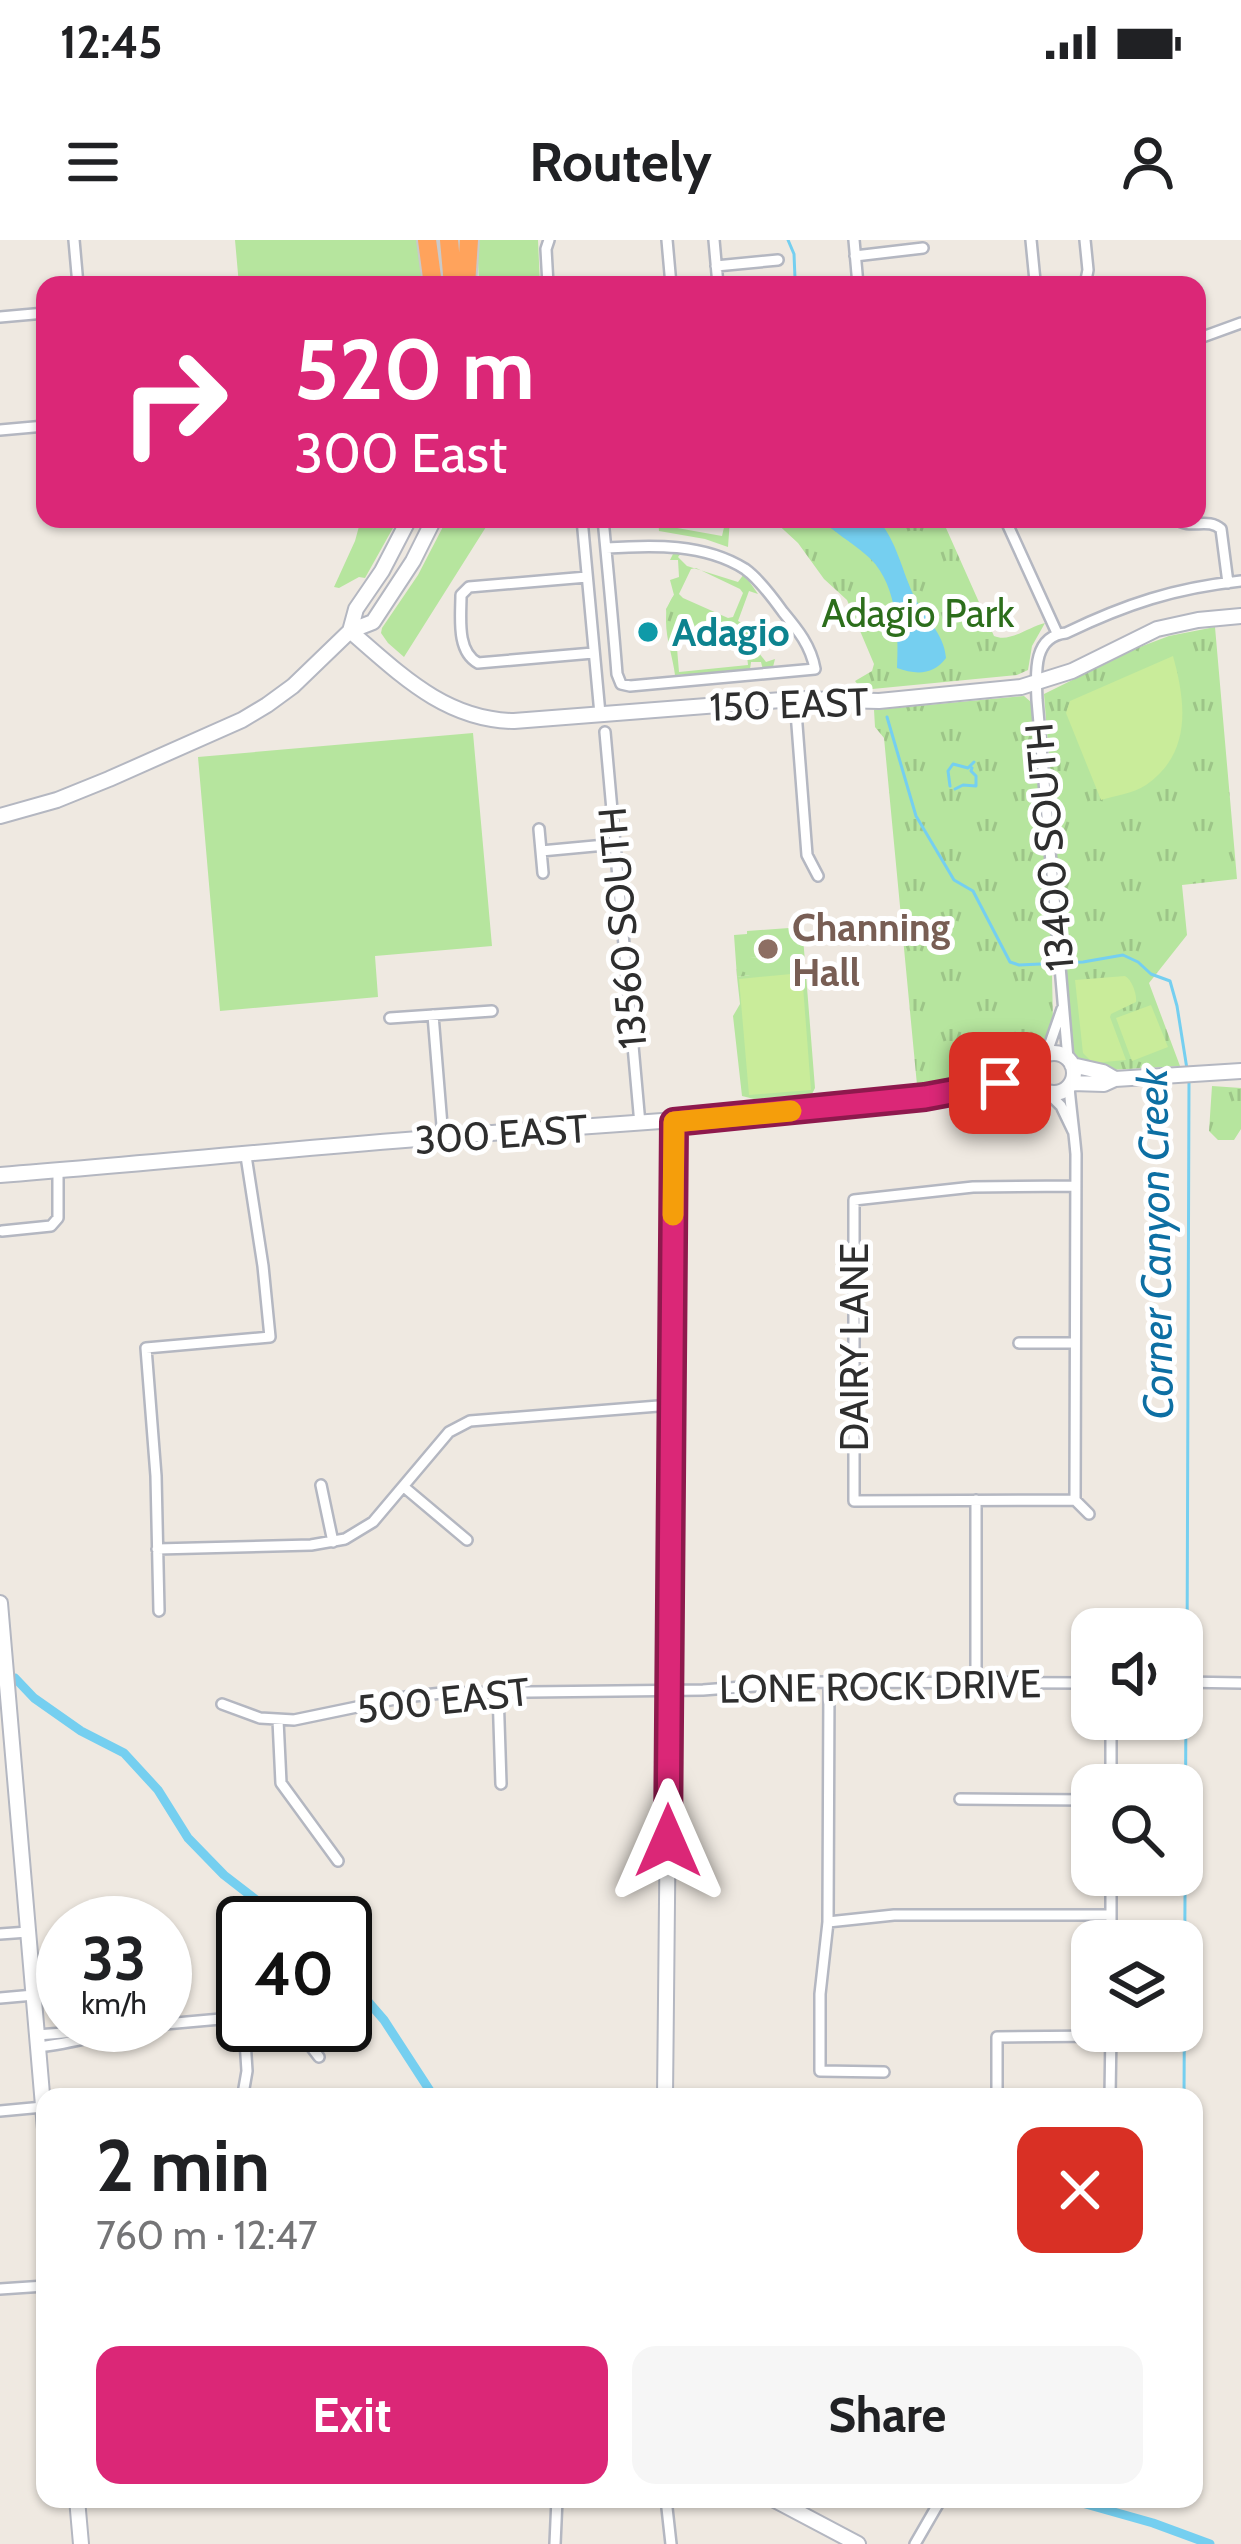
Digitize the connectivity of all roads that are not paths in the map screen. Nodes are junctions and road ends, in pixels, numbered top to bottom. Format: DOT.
graph roads {
  1 [pos="74,240"];
  2 [pos="427,240"];
  3 [pos="436,240"];
  4 [pos="449,240"];
  5 [pos="459,240"];
  6 [pos="469,240"];
  7 [pos="550,240"];
  8 [pos="667,240"];
  9 [pos="714,240"];
  10 [pos="854,240"];
  11 [pos="1031,240"];
  12 [pos="1085,240"];
  13 [pos="923,248"];
  14 [pos="855,256"];
  15 [pos="778,260"];
  16 [pos="716,266"];
  17 [pos="77,276"];
  18 [pos="435,276"];
  19 [pos="437,276"];
  20 [pos="452,276"];
  21 [pos="464,276"];
  22 [pos="466,276"];
  23 [pos="548,276"];
  24 [pos="669,276"];
  25 [pos="717,276"];
  26 [pos="857,276"];
  27 [pos="1035,276"];
  28 [pos="1087,276"];
  29 [pos="36,314"];
  30 [pos="0,317"];
  31 [pos="1241,323"];
  32 [pos="1206,336"];
  33 [pos="36,427"];
  34 [pos="0,430"];
  35 [pos="1206,523"];
  36 [pos="404,528"];
  37 [pos="430,528"];
  38 [pos="583,528"];
  39 [pos="604,528"];
  40 [pos="1008,528"];
  41 [pos="606,548"];
  42 [pos="586,577"];
  43 [pos="1241,581"];
  44 [pos="1228,583"];
  45 [pos="1241,616"];
  46 [pos="350,632"];
  47 [pos="1057,633"];
  48 [pos="593,653"];
  49 [pos="1036,685"];
  50 [pos="795,699"];
  51 [pos="600,714"];
  52 [pos="605,732"];
  53 [pos="0,815"];
  54 [pos="539,829"];
  55 [pos="616,844"];
  56 [pos="541,851"];
  57 [pos="543,873"];
  58 [pos="818,876"];
  59 [pos="1062,1009"];
  60 [pos="492,1010"];
  61 [pos="433,1015"];
  62 [pos="390,1018"];
  63 [pos="1041,1060"];
  64 [pos="1070,1062"];
  65 [pos="1241,1071"];
  66 [pos="1115,1079"];
  67 [pos="1000,1083"];
  68 [pos="1070,1085"];
  69 [pos="1043,1089"];
  70 [pos="674,1122"];
  71 [pos="640,1124"];
  72 [pos="1072,1131"];
  73 [pos="443,1138"];
  74 [pos="246,1156"];
  75 [pos="58,1170"];
  76 [pos="0,1175"];
  77 [pos="1076,1186"];
  78 [pos="2,1231"];
  79 [pos="1018,1342"];
  80 [pos="1076,1343"];
  81 [pos="671,1405"];
  82 [pos="321,1486"];
  83 [pos="404,1487"];
  84 [pos="1075,1500"];
  85 [pos="976,1501"];
  86 [pos="1089,1514"];
  87 [pos="466,1540"];
  88 [pos="333,1542"];
  89 [pos="157,1549"];
  90 [pos="0,1603"];
  91 [pos="159,1611"];
  92 [pos="3,1679"];
  93 [pos="829,1682"];
  94 [pos="976,1682"];
  95 [pos="1203,1682"];
  96 [pos="1071,1683"];
  97 [pos="1241,1683"];
  98 [pos="668,1690"];
  99 [pos="498,1691"];
  100 [pos="222,1704"];
  101 [pos="278,1720"];
  102 [pos="501,1784"];
  103 [pos="960,1799"];
  104 [pos="1071,1800"];
  105 [pos="338,1861"];
  106 [pos="1111,1896"];
  107 [pos="1111,1915"];
  108 [pos="1111,1920"];
  109 [pos="828,1922"];
  110 [pos="28,1932"];
  111 [pos="0,1934"];
  112 [pos="34,1995"];
  113 [pos="0,1998"];
  114 [pos="36,2026"];
  115 [pos="1071,2035"];
  116 [pos="38,2052"];
  117 [pos="245,2052"];
  118 [pos="316,2052"];
  119 [pos="1111,2052"];
  120 [pos="320,2057"];
  121 [pos="884,2072"];
  122 [pos="41,2088"];
  123 [pos="244,2088"];
  124 [pos="665,2088"];
  125 [pos="997,2088"];
  126 [pos="1110,2088"];
  127 [pos="36,2108"];
  128 [pos="0,2111"];
  129 [pos="36,2287"];
  130 [pos="0,2289"];
  131 [pos="78,2508"];
  132 [pos="556,2508"];
  133 [pos="667,2508"];
  134 [pos="790,2508"];
  135 [pos="936,2508"];
  136 [pos="81,2544"];
  137 [pos="555,2544"];
  138 [pos="671,2544"];
  139 [pos="858,2544"];
  140 [pos="915,2544"];
  1 -- 17 [label="street"];
  2 -- 18 [label="highway"];
  3 -- 19 [label="main road"];
  4 -- 20 [label="highway"];
  5 -- 21 [label="main road"];
  6 -- 22 [label="highway"];
  7 -- 23 [label="street"];
  8 -- 24 [label="street"];
  9 -- 16 [label="street"];
  10 -- 14 [label="street"];
  11 -- 27 [label="street"];
  12 -- 28 [label="street"];
  13 -- 14 [label="street"];
  14 -- 26 [label="street"];
  15 -- 16 [label="street"];
  16 -- 25 [label="street"];
  29 -- 30 [label="street"];
  31 -- 32 [label="street"];
  33 -- 34 [label="street"];
  35 -- 44 [label="street"];
  36 -- 46 [label="main road"];
  37 -- 46 [label="main road"];
  38 -- 42 [label="street"];
  39 -- 41 [label="street"];
  40 -- 47 [label="street"];
  41 -- 41 [label="street"];
  42 -- 48 [label="street"];
  42 -- 48 [label="street"];
  43 -- 44 [label="street"];
  44 -- 47 [label="street"];
  45 -- 49 [label="main road, 150 EAST"];
  46 -- 51 [label="main road, 150 EAST"];
  46 -- 53 [label="main road"];
  47 -- 49 [label="street"];
  48 -- 51 [label="street"];
  49 -- 50 [label="main road, 150 EAST"];
  49 -- 59 [label="street, 13400 SOUTH"];
  50 -- 51 [label="main road, 150 EAST"];
  50 -- 58 [label="street"];
  52 -- 55 [label="street, 13560 SOUTH"];
  54 -- 56 [label="street"];
  55 -- 56 [label="street"];
  55 -- 71 [label="street, 13560 SOUTH"];
  56 -- 57 [label="street"];
  59 -- 63 [label="street, 13400 SOUTH"];
  59 -- 64 [label="street, 13400 SOUTH"];
  60 -- 61 [label="street"];
  61 -- 62 [label="street"];
  61 -- 73 [label="street"];
  63 -- 64 [label="main road"];
  63 -- 67 [label="main road, 300 EAST"];
  63 -- 69 [label="main road"];
  64 -- 66 [label="main road"];
  64 -- 68 [label="main road"];
  65 -- 66 [label="main road"];
  66 -- 68 [label="main road"];
  67 -- 69 [label="main road, 300 EAST"];
  67 -- 70 [label="main road, 300 EAST"];
  68 -- 69 [label="main road"];
  68 -- 72 [label="street"];
  69 -- 72 [label="street"];
  70 -- 71 [label="main road, 300 EAST"];
  70 -- 81 [label="main road"];
  71 -- 73 [label="main road, 300 EAST"];
  72 -- 77 [label="street"];
  73 -- 74 [label="main road, 300 EAST"];
  74 -- 75 [label="main road, 300 EAST"];
  74 -- 89 [label="street"];
  75 -- 76 [label="main road, 300 EAST"];
  75 -- 78 [label="street"];
  77 -- 80 [label="street"];
  77 -- 85 [label="street, DAIRY LANE"];
  79 -- 80 [label="street"];
  80 -- 84 [label="street"];
  81 -- 83 [label="street"];
  81 -- 98 [label="main road"];
  82 -- 88 [label="street"];
  83 -- 87 [label="street"];
  83 -- 88 [label="street"];
  84 -- 85 [label="street"];
  84 -- 86 [label="street"];
  85 -- 94 [label="street"];
  88 -- 89 [label="street"];
  89 -- 91 [label="street"];
  90 -- 92 [label="main road"];
  92 -- 110 [label="main road"];
  93 -- 94 [label="street, LONE ROCK DRIVE"];
  93 -- 98 [label="street, LONE ROCK DRIVE"];
  93 -- 109 [label="street"];
  94 -- 96 [label="street, LONE ROCK DRIVE"];
  95 -- 97 [label="street"];
  98 -- 99 [label="street, 500 EAST"];
  98 -- 124 [label="main road"];
  99 -- 101 [label="street, 500 EAST"];
  99 -- 102 [label="street"];
  100 -- 101 [label="street, 500 EAST"];
  101 -- 105 [label="street"];
  103 -- 104 [label="street"];
  106 -- 107 [label="street"];
  107 -- 108 [label="street"];
  107 -- 109 [label="street"];
  109 -- 121 [label="street"];
  110 -- 111 [label="street"];
  110 -- 112 [label="main road"];
  112 -- 113 [label="street"];
  112 -- 114 [label="main road"];
  115 -- 125 [label="street"];
  116 -- 122 [label="main road"];
  117 -- 123 [label="street"];
  118 -- 120 [label="street"];
  119 -- 126 [label="street"];
  127 -- 128 [label="street"];
  129 -- 130 [label="street"];
  131 -- 136 [label="main road"];
  132 -- 137 [label="street"];
  133 -- 138 [label="street"];
  134 -- 139 [label="main road"];
  135 -- 140 [label="street"];
}
